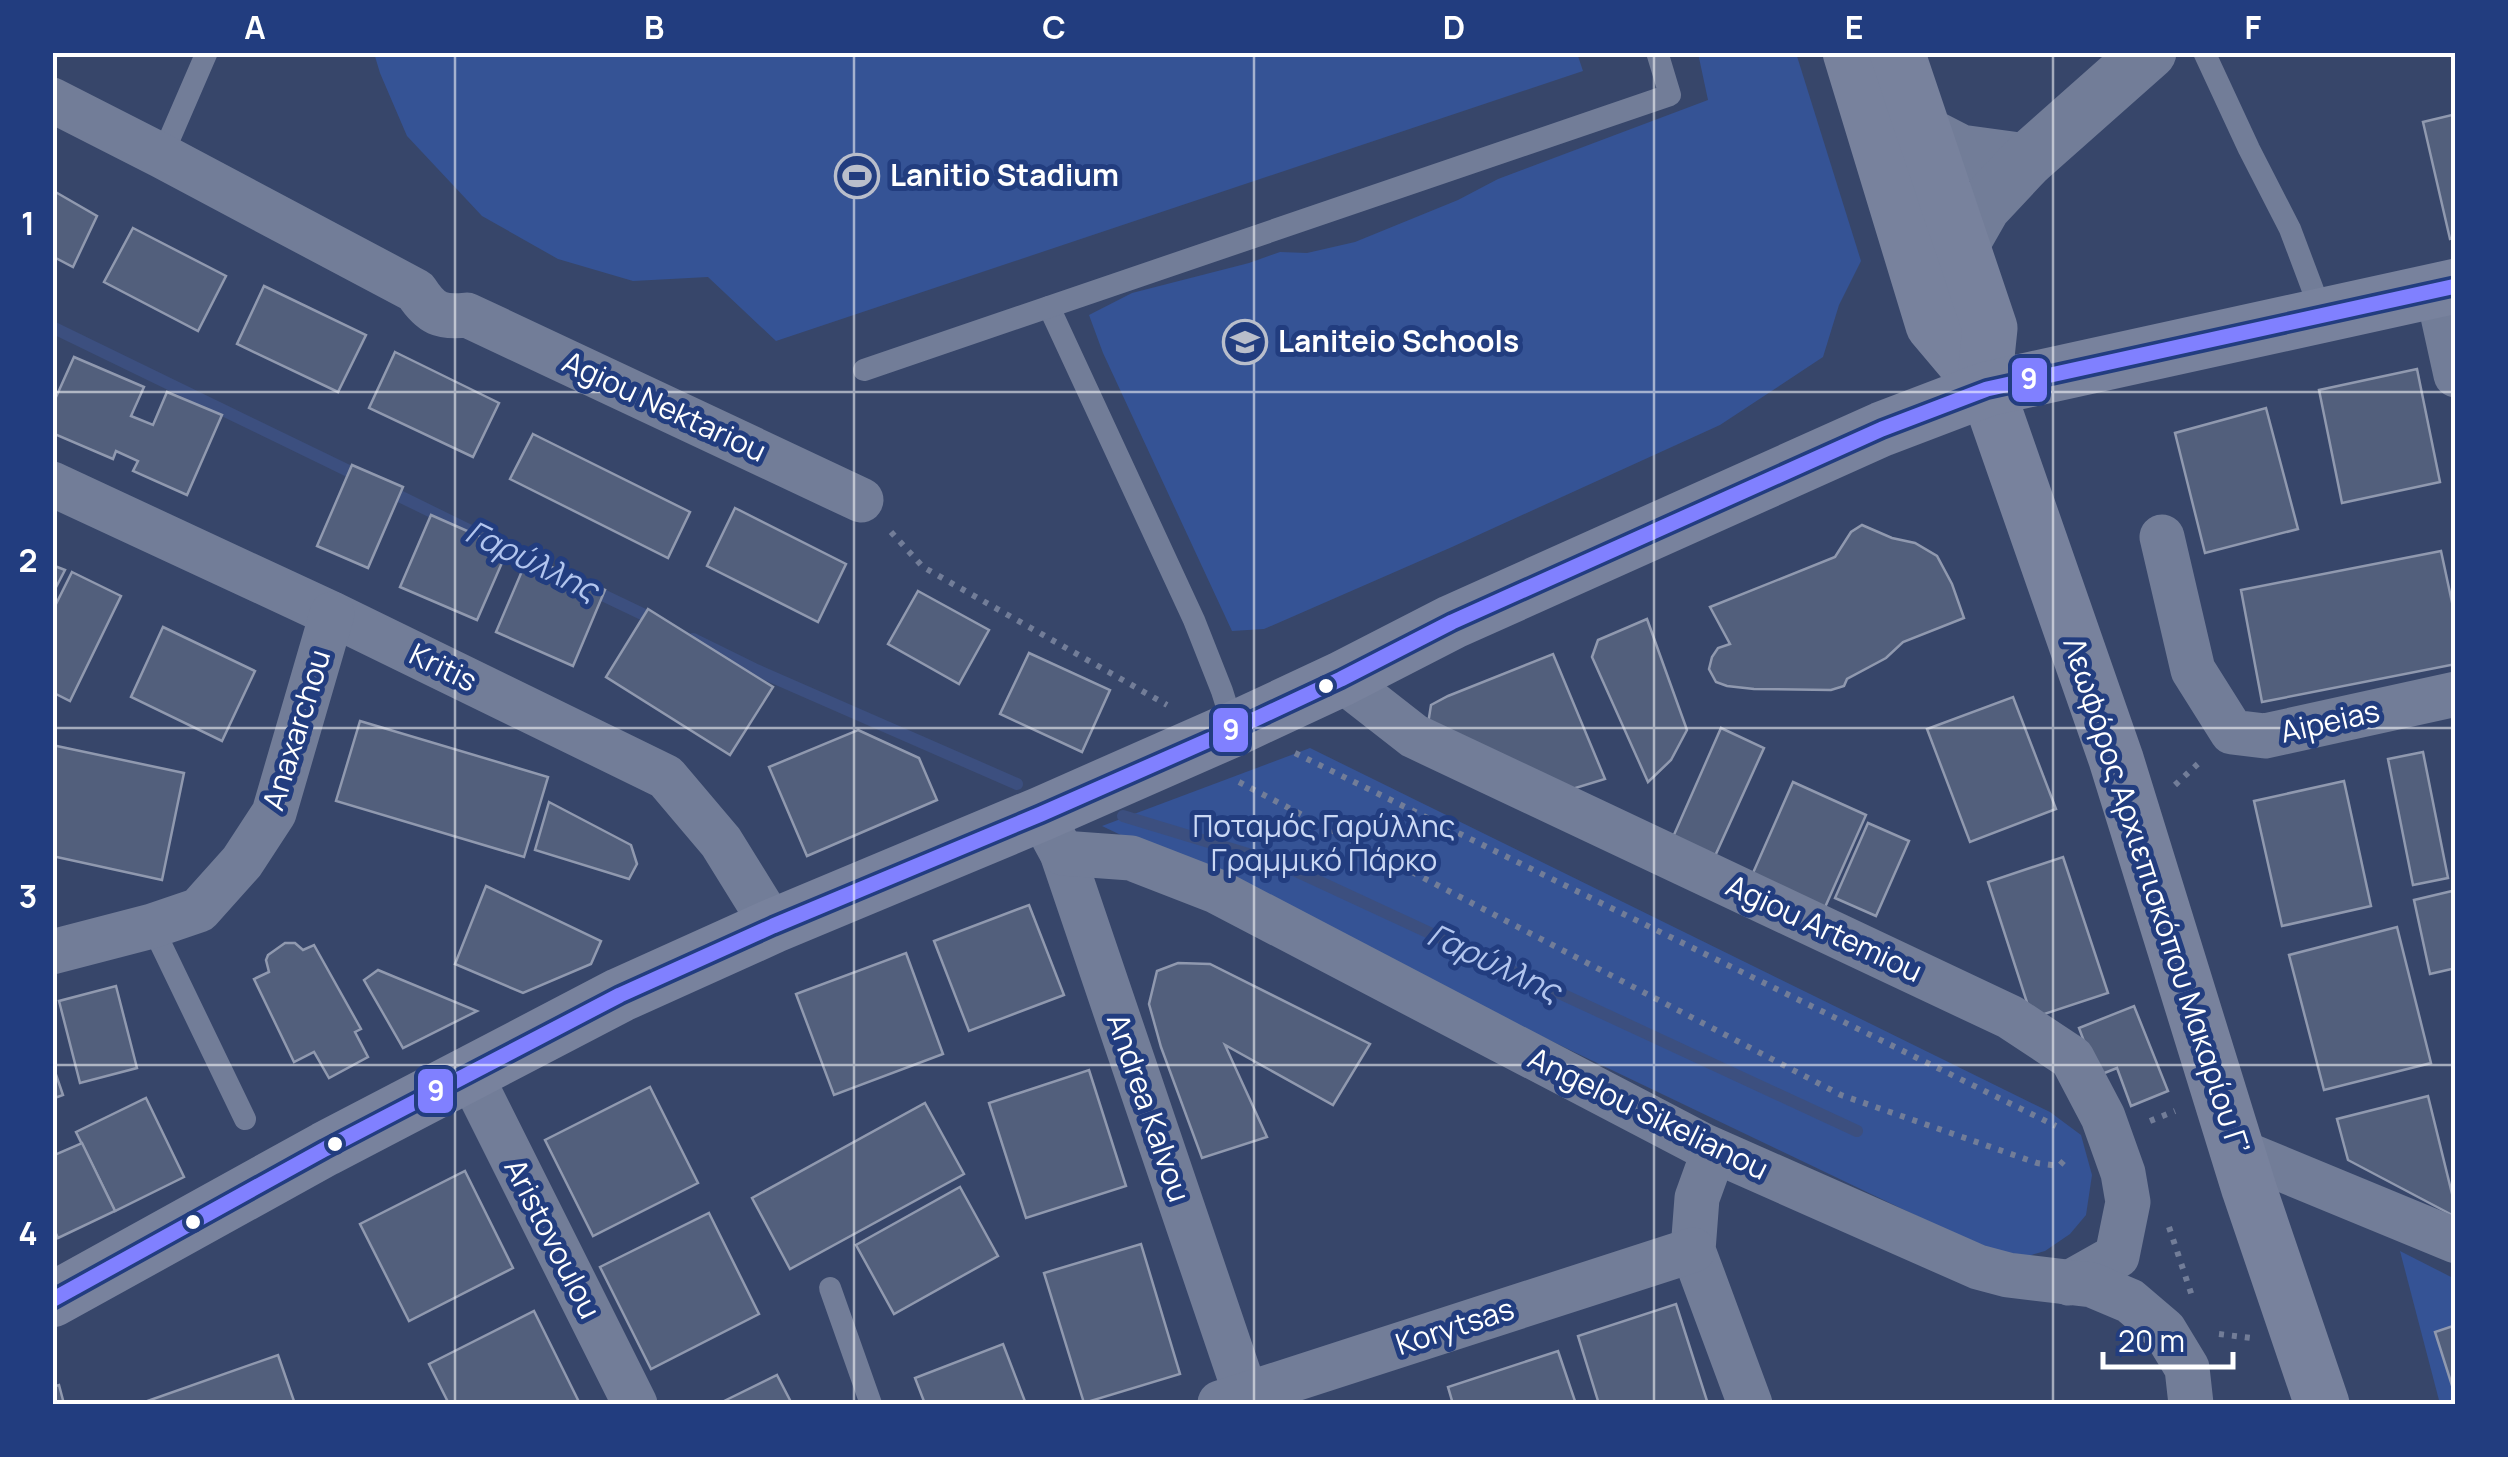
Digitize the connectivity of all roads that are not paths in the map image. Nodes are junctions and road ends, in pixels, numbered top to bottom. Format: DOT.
graph roads {
  1 [pos="207,52"];
  2 [pos="1656,52"];
  3 [pos="1850,52"];
  4 [pos="1897,52"];
  5 [pos="2149,52"];
  6 [pos="2204,52"];
  7 [pos="52,100"];
  8 [pos="1924,134"];
  9 [pos="162,156"];
  10 [pos="2026,160"];
  11 [pos="1963,242"];
  12 [pos="2446,288"];
  13 [pos="1050,306"];
  14 [pos="2322,314"];
  15 [pos="864,370"];
  16 [pos="2456,375"];
  17 [pos="1987,389"];
  18 [pos="52,484"];
  19 [pos="861,500"];
  20 [pos="2162,537"];
  21 [pos="332,614"];
  22 [pos="1341,679"];
  23 [pos="2456,694"];
  24 [pos="1247,750"];
  25 [pos="1051,833"];
  26 [pos="152,926"];
  27 [pos="774,926"];
  28 [pos="52,952"];
  29 [pos="470,1074"];
  30 [pos="245,1119"];
  31 [pos="1714,1151"];
  32 [pos="2238,1151"];
  33 [pos="2456,1241"];
  34 [pos="1693,1250"];
  35 [pos="2069,1283"];
  36 [pos="830,1288"];
  37 [pos="52,1300"];
  38 [pos="1237,1401"];
  39 [pos="635,1404"];
  40 [pos="871,1404"];
  41 [pos="1750,1404"];
  42 [pos="2190,1404"];
  43 [pos="2322,1404"];
  1 -- 9 [label="lane"];
  2 -- 13 [label="lane"];
  3 -- 17 [label="main road, Λεωφόρος Αρχιεπισκόπου Μακαρίου Γ’"];
  4 -- 8 [label="main road, Λεωφόρος Αρχιεπισκόπου Μακαρίου Γ’"];
  5 -- 10 [label="street"];
  6 -- 14 [label="lane"];
  7 -- 9 [label="street, Agiou Nektariou"];
  8 -- 10 [label="street"];
  8 -- 11 [label="main road, Λεωφόρος Αρχιεπισκόπου Μακαρίου Γ’"];
  9 -- 19 [label="street, Agiou Nektariou"];
  10 -- 11 [label="street"];
  11 -- 17 [label="main road, Λεωφόρος Αρχιεπισκόπου Μακαρίου Γ’"];
  12 -- 14 [label="main road"];
  12 -- 16 [label="street"];
  13 -- 15 [label="lane"];
  13 -- 24 [label="lane"];
  14 -- 17 [label="main road"];
  17 -- 22 [label="main road"];
  17 -- 32 [label="main road, Λεωφόρος Αρχιεπισκόπου Μακαρίου Γ’"];
  18 -- 21 [label="street, Kritis"];
  20 -- 23 [label="street, Aipeias"];
  21 -- 26 [label="street, Anaxarchou"];
  21 -- 27 [label="street, Kritis"];
  22 -- 24 [label="main road"];
  22 -- 35 [label="street, Agiou Artemiou"];
  24 -- 25 [label="main road"];
  25 -- 27 [label="main road"];
  25 -- 31 [label="street, Angelou Sikelianou"];
  25 -- 38 [label="street, Andrea Kalvou"];
  26 -- 28 [label="street, Anaxarchou"];
  26 -- 30 [label="lane"];
  27 -- 29 [label="main road"];
  29 -- 37 [label="main road"];
  29 -- 39 [label="street, Aristovoulou"];
  31 -- 34 [label="street"];
  31 -- 35 [label="street, Angelou Sikelianou"];
  32 -- 33 [label="street"];
  32 -- 43 [label="main road, Λεωφόρος Αρχιεπισκόπου Μακαρίου Γ’"];
  34 -- 38 [label="street, Korytsas"];
  34 -- 41 [label="street"];
  35 -- 42 [label="street, Angelou Sikelianou"];
  36 -- 40 [label="lane"];
}
